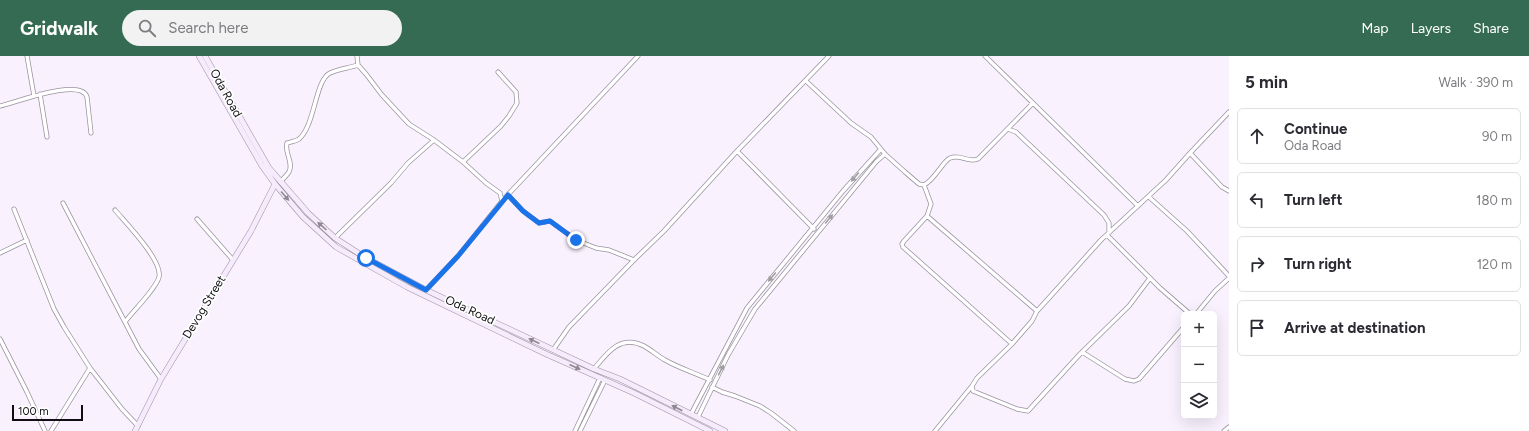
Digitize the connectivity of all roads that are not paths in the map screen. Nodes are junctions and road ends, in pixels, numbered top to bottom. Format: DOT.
graph roads {
  1 [pos="27,56"];
  2 [pos="199,56"];
  3 [pos="205,56"];
  4 [pos="357,56"];
  5 [pos="638,56"];
  6 [pos="829,56"];
  7 [pos="985,56"];
  8 [pos="358,66"];
  9 [pos="498,72"];
  10 [pos="806,81"];
  11 [pos="40,94"];
  12 [pos="34,96"];
  13 [pos="1033,103"];
  14 [pos="0,106"];
  15 [pos="1229,112"];
  16 [pos="1008,129"];
  17 [pos="91,133"];
  18 [pos="47,137"];
  19 [pos="434,140"];
  20 [pos="881,148"];
  21 [pos="737,151"];
  22 [pos="1190,153"];
  23 [pos="885,154"];
  24 [pos="463,162"];
  25 [pos="278,183"];
  26 [pos="924,185"];
  27 [pos="1229,192"];
  28 [pos="508,195"];
  29 [pos="1149,197"];
  30 [pos="502,201"];
  31 [pos="63,203"];
  32 [pos="1138,206"];
  33 [pos="14,209"];
  34 [pos="115,210"];
  35 [pos="927,216"];
  36 [pos="196,219"];
  37 [pos="813,228"];
  38 [pos="818,232"];
  39 [pos="1108,234"];
  40 [pos="335,238"];
  41 [pos="27,240"];
  42 [pos="0,252"];
  43 [pos="233,260"];
  44 [pos="634,260"];
  45 [pos="1229,277"];
  46 [pos="1150,278"];
  47 [pos="426,290"];
  48 [pos="752,302"];
  49 [pos="757,306"];
  50 [pos="1187,311"];
  51 [pos="1198,311"];
  52 [pos="1038,312"];
  53 [pos="125,322"];
  54 [pos="1181,330"];
  55 [pos="0,339"];
  56 [pos="1012,344"];
  57 [pos="553,350"];
  58 [pos="1082,352"];
  59 [pos="90,368"];
  60 [pos="594,369"];
  61 [pos="600,378"];
  62 [pos="161,379"];
  63 [pos="605,380"];
  64 [pos="709,380"];
  65 [pos="713,385"];
  66 [pos="972,386"];
  67 [pos="636,388"];
  68 [pos="634,393"];
  69 [pos="691,414"];
  70 [pos="698,418"];
  71 [pos="1229,427"];
  72 [pos="137,428"];
  73 [pos="45,431"];
  74 [pos="51,431"];
  75 [pos="575,431"];
  76 [pos="580,431"];
  77 [pos="710,431"];
  78 [pos="725,431"];
  79 [pos="794,431"];
  80 [pos="935,431"];
  81 [pos="1224,431"];
  1 -- 12 [label="street"];
  2 -- 25 [label="street, Oda Road"];
  3 -- 25 [label="street, Oda Road"];
  4 -- 8 [label="street"];
  5 -- 28 [label="street"];
  6 -- 10 [label="street"];
  7 -- 13 [label="street"];
  8 -- 19 [label="street"];
  8 -- 25 [label="street"];
  9 -- 24 [label="street"];
  10 -- 20 [label="street"];
  10 -- 21 [label="street"];
  11 -- 12 [label="street"];
  11 -- 17 [label="street"];
  11 -- 18 [label="street"];
  12 -- 14 [label="street"];
  13 -- 16 [label="street"];
  13 -- 32 [label="street"];
  15 -- 22 [label="street"];
  16 -- 26 [label="street"];
  16 -- 39 [label="street"];
  19 -- 24 [label="street"];
  19 -- 40 [label="street"];
  20 -- 23 [label="street"];
  20 -- 37 [label="street, one-way"];
  21 -- 37 [label="street"];
  21 -- 44 [label="street"];
  22 -- 27 [label="street"];
  22 -- 29 [label="street"];
  23 -- 26 [label="street"];
  38 -- 23 [label="street, one-way"];
  24 -- 30 [label="street"];
  40 -- 25 [label="street, Oda Road, one-way"];
  25 -- 43 [label="street, Devog Street"];
  25 -- 61 [label="street, Oda Road, one-way"];
  26 -- 35 [label="street"];
  28 -- 30 [label="street"];
  28 -- 44 [label="street"];
  29 -- 32 [label="street"];
  29 -- 45 [label="street"];
  30 -- 47 [label="street"];
  31 -- 53 [label="street"];
  32 -- 39 [label="street"];
  33 -- 41 [label="street"];
  34 -- 53 [label="street"];
  35 -- 52 [label="street"];
  35 -- 56 [label="street"];
  36 -- 43 [label="street"];
  37 -- 38 [label="street"];
  37 -- 48 [label="street, one-way"];
  38 -- 49 [label="street"];
  39 -- 46 [label="street"];
  39 -- 52 [label="street"];
  40 -- 47 [label="street, Oda Road"];
  41 -- 42 [label="street"];
  41 -- 59 [label="street"];
  43 -- 62 [label="street, Devog Street"];
  44 -- 57 [label="street"];
  45 -- 51 [label="street"];
  46 -- 50 [label="street"];
  46 -- 58 [label="street"];
  57 -- 47 [label="street, Oda Road, one-way"];
  48 -- 49 [label="street"];
  48 -- 64 [label="street"];
  65 -- 49 [label="street, one-way"];
  52 -- 56 [label="street"];
  53 -- 62 [label="street"];
  54 -- 58 [label="street"];
  55 -- 73 [label="street"];
  56 -- 66 [label="street"];
  57 -- 60 [label="street, Oda Road"];
  58 -- 66 [label="street"];
  59 -- 72 [label="street"];
  59 -- 74 [label="street"];
  60 -- 64 [label="street"];
  60 -- 67 [label="street, Oda Road"];
  61 -- 63 [label="street, Oda Road"];
  61 -- 75 [label="street"];
  62 -- 72 [label="street, Devog Street"];
  63 -- 68 [label="street, Oda Road"];
  63 -- 76 [label="street"];
  64 -- 65 [label="street"];
  64 -- 69 [label="street"];
  65 -- 70 [label="street"];
  65 -- 79 [label="street"];
  66 -- 80 [label="street"];
  67 -- 68 [label="street"];
  69 -- 67 [label="street, Oda Road, one-way"];
  68 -- 77 [label="street, Oda Road"];
  69 -- 70 [label="street, Oda Road"];
  70 -- 78 [label="street, Oda Road"];
  71 -- 81 [label="street"];
}
